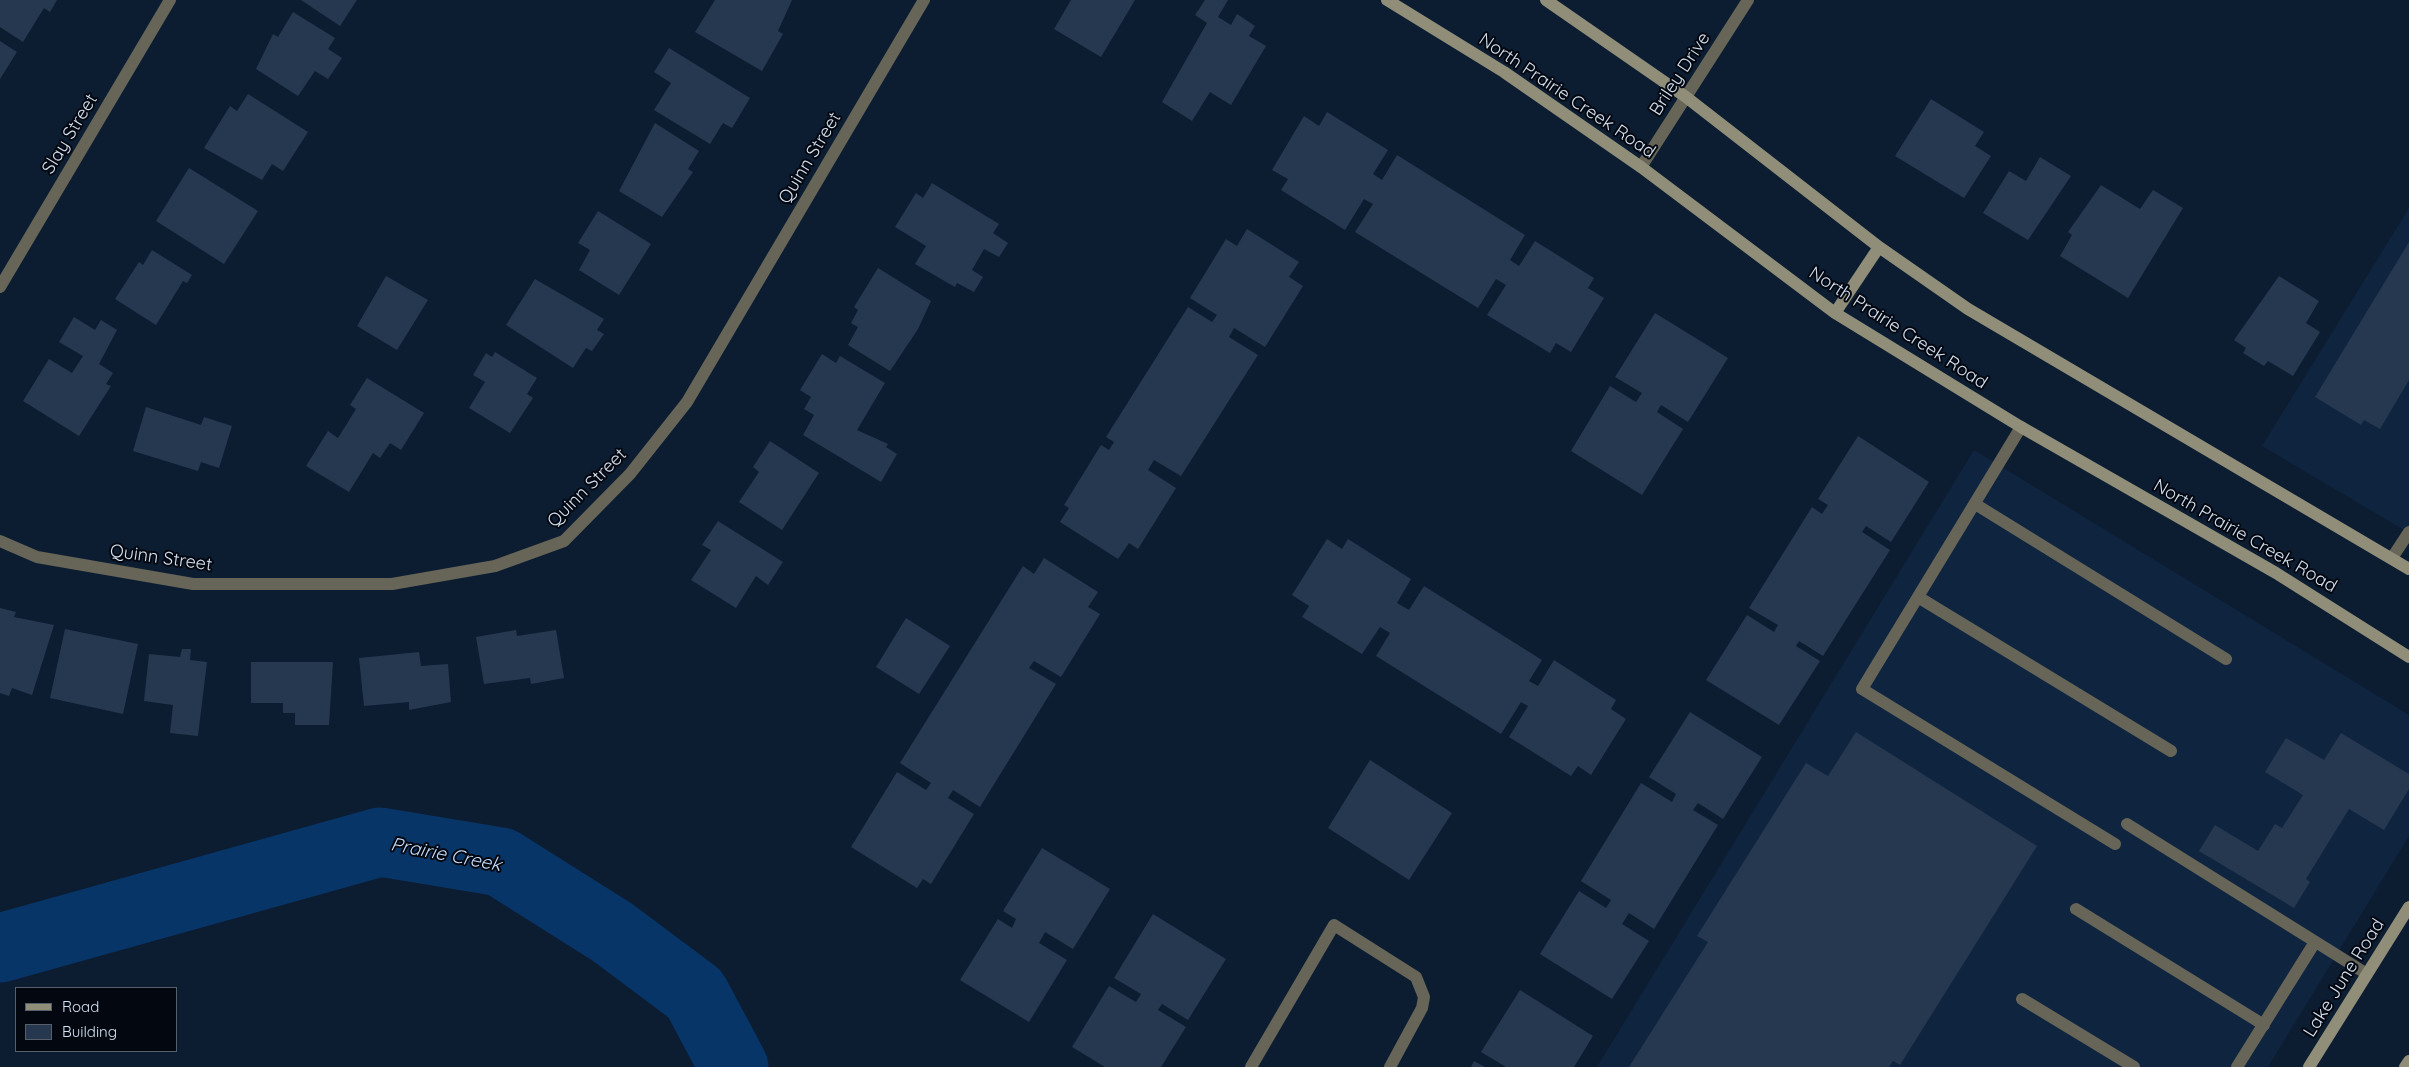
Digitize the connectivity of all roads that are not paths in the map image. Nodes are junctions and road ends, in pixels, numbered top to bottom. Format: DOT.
graph roads {
  1 [pos="170,0"];
  2 [pos="924,0"];
  3 [pos="1387,0"];
  4 [pos="1546,0"];
  5 [pos="1748,0"];
  6 [pos="1686,97"];
  7 [pos="1641,167"];
  8 [pos="1879,247"];
  9 [pos="0,286"];
  10 [pos="1835,313"];
  11 [pos="2021,427"];
  12 [pos="1975,504"];
  13 [pos="2409,532"];
  14 [pos="0,541"];
  15 [pos="2392,558"];
  16 [pos="2409,569"];
  17 [pos="1918,597"];
  18 [pos="2409,657"];
  19 [pos="2226,659"];
  20 [pos="2171,751"];
  21 [pos="2127,824"];
  22 [pos="2115,844"];
  23 [pos="2409,907"];
  24 [pos="2076,909"];
  25 [pos="2315,942"];
  26 [pos="2367,974"];
  27 [pos="2022,999"];
  28 [pos="2264,1025"];
  29 [pos="2409,1061"];
  30 [pos="1251,1067"];
  31 [pos="1390,1067"];
  32 [pos="2134,1067"];
  33 [pos="2237,1067"];
  34 [pos="2310,1067"];
  35 [pos="2406,1067"];
  1 -- 9 [label="street, Slay Street"];
  2 -- 14 [label="street, Quinn Street"];
  3 -- 7 [label="main road, North Prairie Creek Road"];
  4 -- 6 [label="main road"];
  5 -- 6 [label="street, Briley Drive"];
  6 -- 7 [label="street, Briley Drive"];
  6 -- 8 [label="main road"];
  7 -- 10 [label="main road, North Prairie Creek Road"];
  8 -- 10 [label="main road"];
  8 -- 15 [label="main road"];
  10 -- 11 [label="main road, North Prairie Creek Road"];
  11 -- 12 [label="street"];
  11 -- 18 [label="main road, North Prairie Creek Road"];
  12 -- 17 [label="street"];
  12 -- 19 [label="street"];
  13 -- 15 [label="street"];
  15 -- 16 [label="main road"];
  17 -- 20 [label="street"];
  17 -- 22 [label="street"];
  21 -- 25 [label="street"];
  23 -- 26 [label="main road, Lake June Road"];
  24 -- 28 [label="street"];
  25 -- 26 [label="street"];
  25 -- 28 [label="street"];
  26 -- 34 [label="main road, Lake June Road"];
  27 -- 32 [label="street"];
  28 -- 33 [label="street"];
  29 -- 35 [label="main road"];
  30 -- 31 [label="street"];
}
